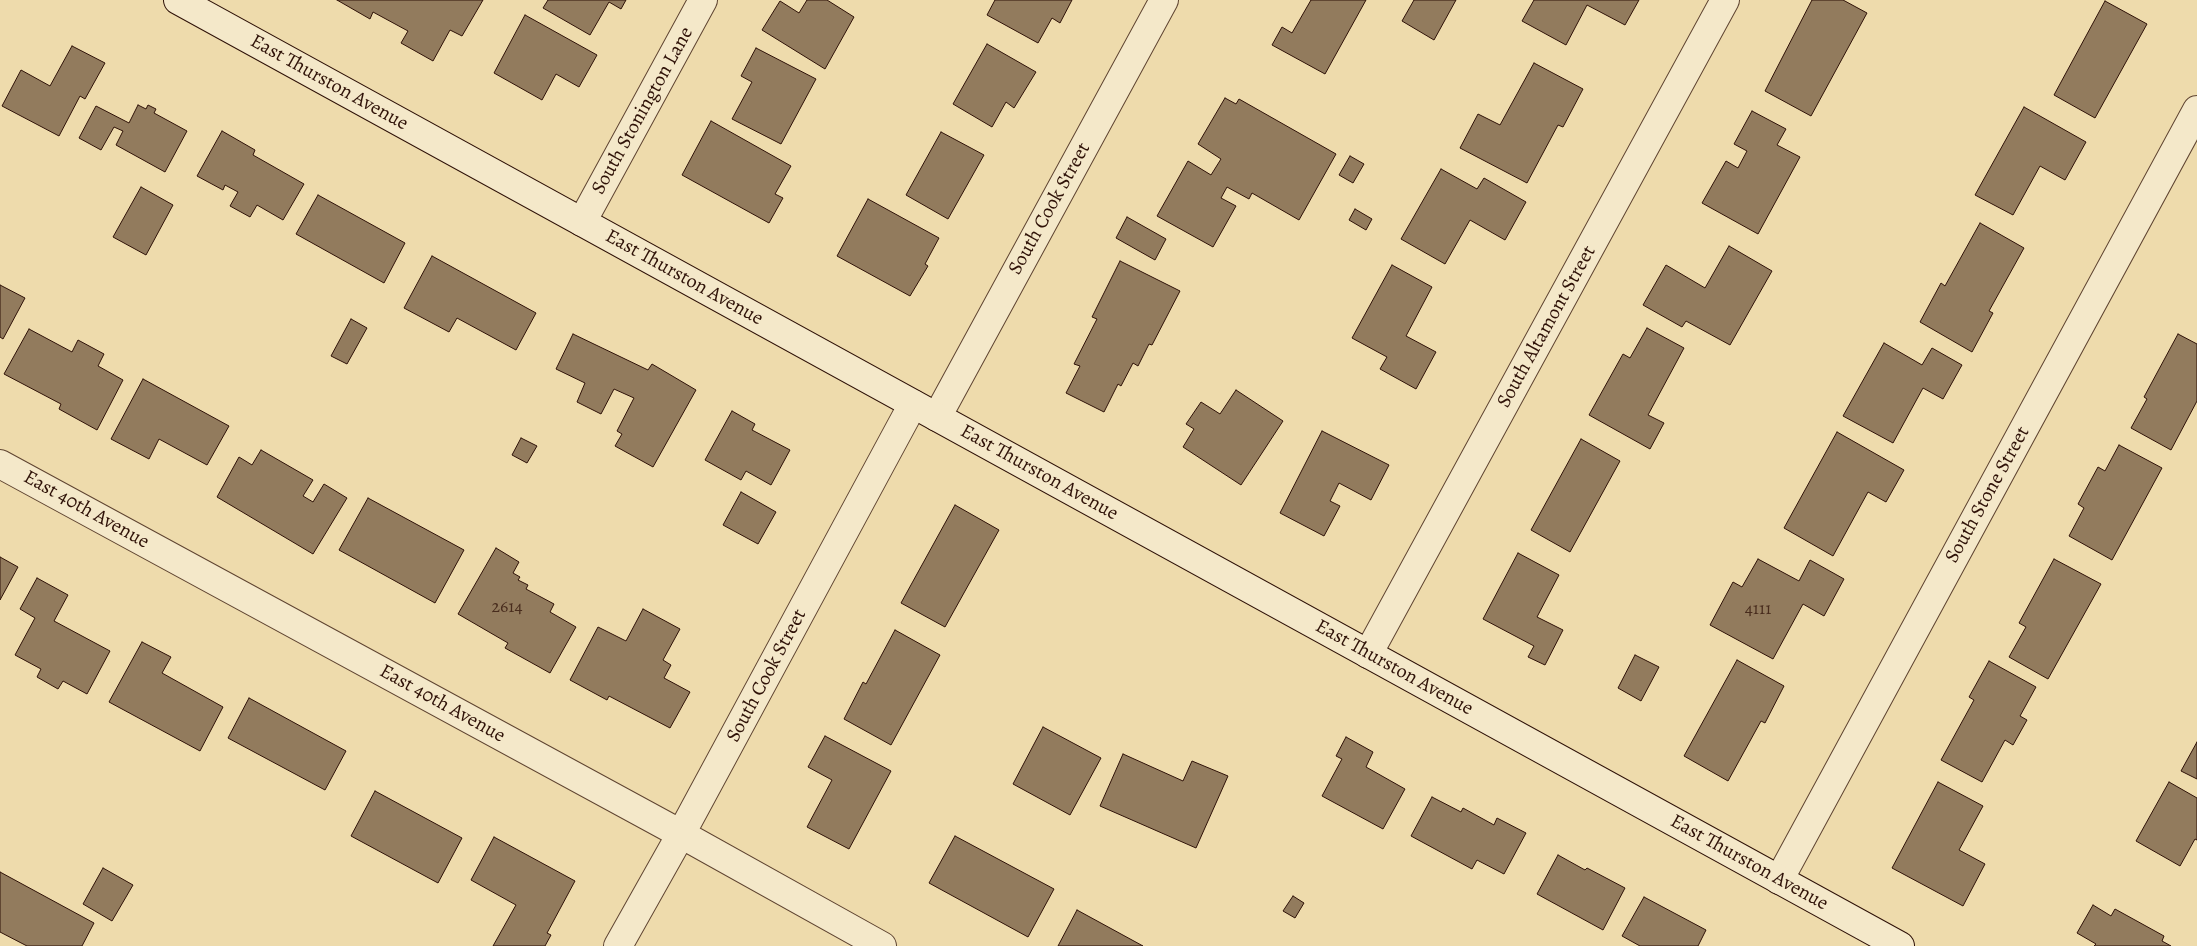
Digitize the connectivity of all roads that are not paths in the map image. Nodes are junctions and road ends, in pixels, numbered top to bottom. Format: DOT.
graph roads {
  1 [pos="178,0"];
  2 [pos="703,0"];
  3 [pos="1164,0"];
  4 [pos="1726,0"];
  5 [pos="2197,110"];
  6 [pos="582,222"];
  7 [pos="913,404"];
  8 [pos="937,417"];
  9 [pos="0,464"];
  10 [pos="1368,654"];
  11 [pos="681,834"];
  12 [pos="1779,880"];
  13 [pos="618,946"];
  14 [pos="882,946"];
  15 [pos="1900,946"];
  1 -- 6 [label="street, East Thurston Avenue"];
  2 -- 6 [label="street, South Stonington Lane"];
  3 -- 8 [label="street, South Cook Street"];
  4 -- 10 [label="street, South Altamont Street"];
  5 -- 12 [label="street, South Stone Street"];
  6 -- 7 [label="street, East Thurston Avenue"];
  7 -- 8 [label="street, East Thurston Avenue"];
  7 -- 11 [label="street, South Cook Street"];
  8 -- 10 [label="street, East Thurston Avenue"];
  9 -- 11 [label="street, East 40th Avenue"];
  10 -- 12 [label="street, East Thurston Avenue"];
  11 -- 13 [label="street, South Cook Street"];
  11 -- 14 [label="street, East 40th Avenue"];
  12 -- 15 [label="street, East Thurston Avenue"];
}
